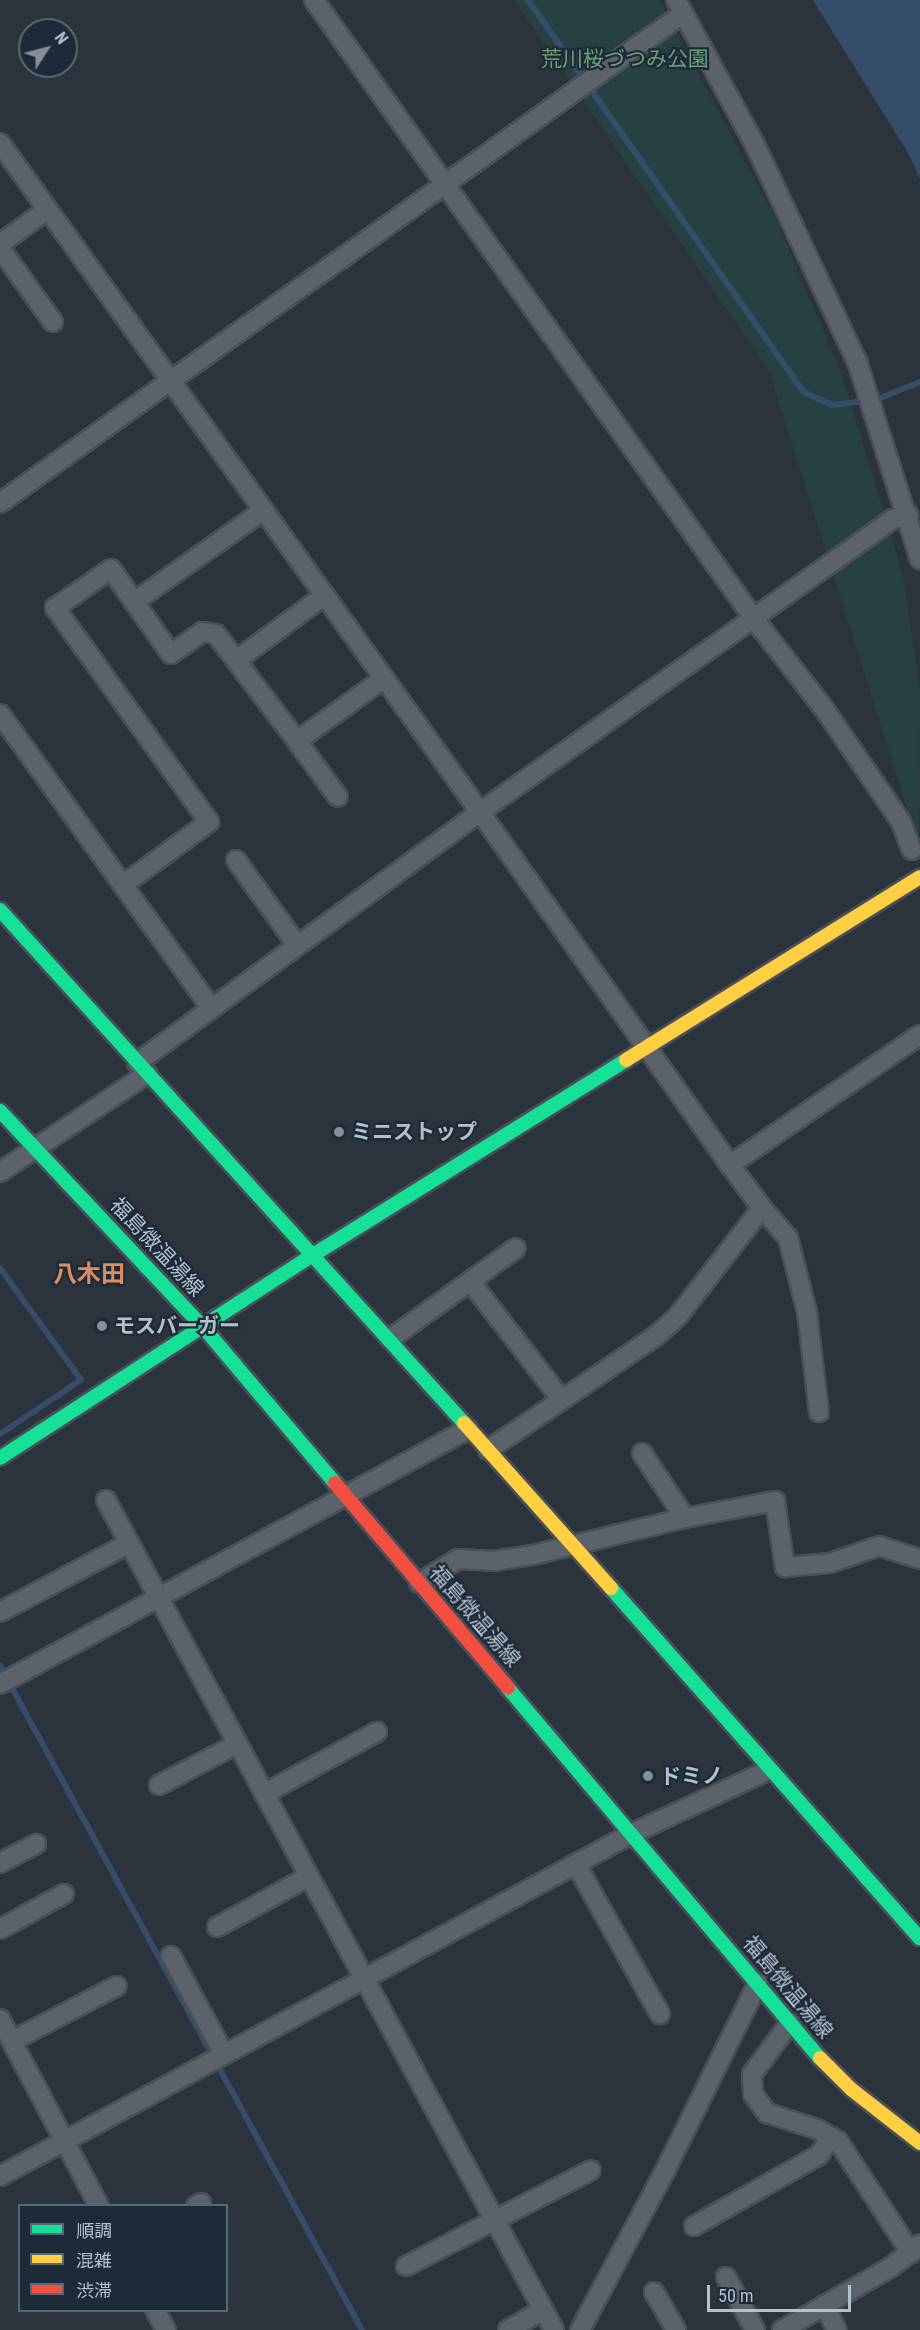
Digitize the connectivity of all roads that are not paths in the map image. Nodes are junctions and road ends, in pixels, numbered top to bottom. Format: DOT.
graph roads {
  1 [pos="314,0"];
  2 [pos="680,6"];
  3 [pos="0,143"];
  4 [pos="445,183"];
  5 [pos="48,209"];
  6 [pos="0,246"];
  7 [pos="53,322"];
  8 [pos="171,380"];
  9 [pos="0,503"];
  10 [pos="264,510"];
  11 [pos="908,515"];
  12 [pos="920,559"];
  13 [pos="325,595"];
  14 [pos="134,602"];
  15 [pos="754,619"];
  16 [pos="238,659"];
  17 [pos="383,679"];
  18 [pos="0,714"];
  19 [pos="297,741"];
  20 [pos="338,797"];
  21 [pos="480,812"];
  22 [pos="912,850"];
  23 [pos="236,860"];
  24 [pos="920,877"];
  25 [pos="123,885"];
  26 [pos="0,910"];
  27 [pos="297,945"];
  28 [pos="211,1008"];
  29 [pos="920,1035"];
  30 [pos="646,1048"];
  31 [pos="142,1068"];
  32 [pos="0,1111"];
  33 [pos="34,1147"];
  34 [pos="730,1166"];
  35 [pos="0,1172"];
  36 [pos="762,1208"];
  37 [pos="516,1248"];
  38 [pos="313,1255"];
  39 [pos="470,1281"];
  40 [pos="204,1328"];
  41 [pos="390,1339"];
  42 [pos="562,1400"];
  43 [pos="819,1412"];
  44 [pos="468,1429"];
  45 [pos="488,1450"];
  46 [pos="642,1453"];
  47 [pos="0,1458"];
  48 [pos="346,1497"];
  49 [pos="106,1500"];
  50 [pos="685,1518"];
  51 [pos="129,1543"];
  52 [pos="573,1546"];
  53 [pos="920,1559"];
  54 [pos="419,1583"];
  55 [pos="159,1598"];
  56 [pos="0,1612"];
  57 [pos="0,1684"];
  58 [pos="377,1732"];
  59 [pos="237,1744"];
  60 [pos="770,1770"];
  61 [pos="159,1785"];
  62 [pos="264,1794"];
  63 [pos="633,1833"];
  64 [pos="36,1844"];
  65 [pos="0,1863"];
  66 [pos="576,1864"];
  67 [pos="308,1877"];
  68 [pos="64,1894"];
  69 [pos="217,1927"];
  70 [pos="0,1929"];
  71 [pos="920,1938"];
  72 [pos="171,1956"];
  73 [pos="363,1980"];
  74 [pos="758,1983"];
  75 [pos="117,1986"];
  76 [pos="660,2014"];
  77 [pos="0,2019"];
  78 [pos="790,2023"];
  79 [pos="14,2040"];
  80 [pos="224,2054"];
  81 [pos="831,2137"];
  82 [pos="64,2140"];
  83 [pos="920,2143"];
  84 [pos="591,2170"];
  85 [pos="0,2176"];
  86 [pos="98,2204"];
  87 [pos="494,2220"];
  88 [pos="694,2226"];
  89 [pos="916,2248"];
  90 [pos="406,2266"];
  91 [pos="726,2277"];
  92 [pos="654,2292"];
  93 [pos="824,2305"];
  94 [pos="543,2310"];
  95 [pos="156,2312"];
  96 [pos="166,2330"];
  97 [pos="508,2330"];
  98 [pos="554,2330"];
  99 [pos="580,2330"];
  100 [pos="676,2330"];
  101 [pos="755,2330"];
  102 [pos="782,2330"];
  103 [pos="837,2330"];
  1 -- 4 [label="street"];
  2 -- 4 [label="street"];
  2 -- 11 [label="street"];
  3 -- 5 [label="street"];
  4 -- 8 [label="street"];
  4 -- 15 [label="street"];
  5 -- 6 [label="street"];
  5 -- 8 [label="street"];
  6 -- 7 [label="street"];
  8 -- 9 [label="street"];
  8 -- 10 [label="street"];
  10 -- 13 [label="street"];
  10 -- 14 [label="street"];
  11 -- 12 [label="street"];
  11 -- 15 [label="street"];
  13 -- 16 [label="street"];
  13 -- 17 [label="street"];
  14 -- 16 [label="street"];
  14 -- 25 [label="street"];
  15 -- 21 [label="street"];
  15 -- 22 [label="street"];
  16 -- 19 [label="street"];
  17 -- 19 [label="street"];
  17 -- 21 [label="street"];
  18 -- 25 [label="street"];
  19 -- 20 [label="street"];
  21 -- 27 [label="street"];
  21 -- 30 [label="street"];
  23 -- 27 [label="street"];
  24 -- 30 [label="street"];
  25 -- 28 [label="street"];
  26 -- 31 [label="street"];
  27 -- 28 [label="street"];
  28 -- 31 [label="street"];
  29 -- 34 [label="street"];
  30 -- 34 [label="street"];
  30 -- 38 [label="street"];
  31 -- 33 [label="street"];
  31 -- 38 [label="street"];
  32 -- 33 [label="street, 福島微温湯線"];
  33 -- 35 [label="street"];
  33 -- 40 [label="street, 福島微温湯線"];
  34 -- 36 [label="street"];
  36 -- 42 [label="street"];
  36 -- 43 [label="street"];
  37 -- 39 [label="street"];
  38 -- 40 [label="street"];
  38 -- 41 [label="street"];
  39 -- 41 [label="street"];
  39 -- 42 [label="street"];
  40 -- 47 [label="street"];
  40 -- 48 [label="street, 福島微温湯線"];
  41 -- 44 [label="street"];
  42 -- 45 [label="street"];
  44 -- 45 [label="street"];
  44 -- 48 [label="street"];
  45 -- 52 [label="street"];
  46 -- 50 [label="street"];
  48 -- 54 [label="street, 福島微温湯線"];
  48 -- 55 [label="street"];
  49 -- 51 [label="street"];
  50 -- 52 [label="street"];
  50 -- 53 [label="street"];
  51 -- 55 [label="street"];
  51 -- 56 [label="street"];
  52 -- 54 [label="street"];
  52 -- 60 [label="street"];
  54 -- 63 [label="street, 福島微温湯線"];
  55 -- 57 [label="street"];
  55 -- 59 [label="street"];
  58 -- 62 [label="street"];
  59 -- 61 [label="street"];
  59 -- 62 [label="street"];
  60 -- 63 [label="street"];
  60 -- 71 [label="street"];
  62 -- 67 [label="street"];
  63 -- 66 [label="street"];
  63 -- 74 [label="street, 福島微温湯線"];
  64 -- 65 [label="street"];
  66 -- 73 [label="street"];
  66 -- 76 [label="street"];
  67 -- 69 [label="street"];
  67 -- 73 [label="street"];
  68 -- 70 [label="street"];
  72 -- 80 [label="street"];
  73 -- 80 [label="street"];
  73 -- 87 [label="street"];
  74 -- 78 [label="street, 福島微温湯線"];
  74 -- 99 [label="street"];
  75 -- 79 [label="street"];
  77 -- 79 [label="street"];
  78 -- 81 [label="street"];
  78 -- 83 [label="street, 福島微温湯線"];
  79 -- 82 [label="street"];
  80 -- 82 [label="street"];
  81 -- 88 [label="street"];
  81 -- 89 [label="street"];
  82 -- 85 [label="street"];
  82 -- 86 [label="street"];
  84 -- 87 [label="street"];
  87 -- 90 [label="street"];
  87 -- 94 [label="street"];
  89 -- 93 [label="street"];
  91 -- 101 [label="street"];
  92 -- 100 [label="street"];
  93 -- 102 [label="street"];
  93 -- 103 [label="street"];
  94 -- 97 [label="street"];
  94 -- 98 [label="street"];
  95 -- 96 [label="street"];
}
